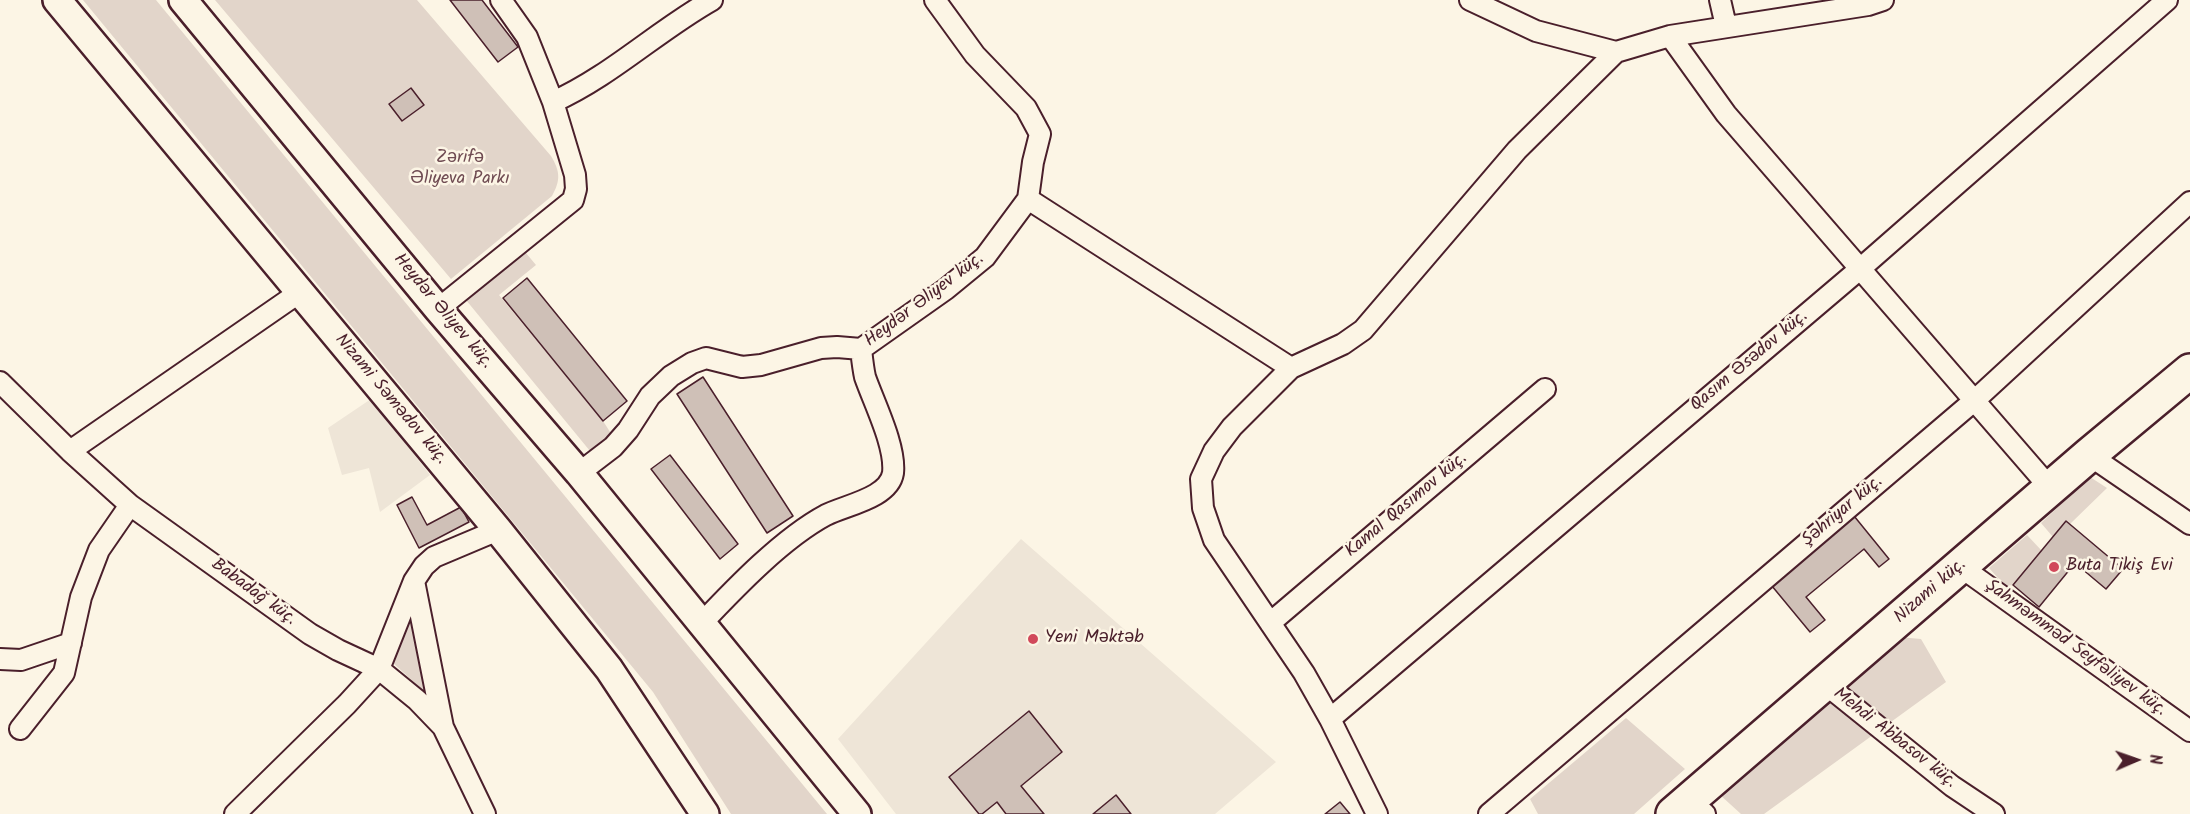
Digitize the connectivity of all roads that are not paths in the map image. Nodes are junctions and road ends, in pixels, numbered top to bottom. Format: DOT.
graph roads {
  1 [pos="57,0"];
  2 [pos="183,0"];
  3 [pos="501,0"];
  4 [pos="712,0"];
  5 [pos="935,0"];
  6 [pos="1470,0"];
  7 [pos="1720,0"];
  8 [pos="1883,0"];
  9 [pos="2167,0"];
  10 [pos="1726,26"];
  11 [pos="1670,36"];
  12 [pos="1616,52"];
  13 [pos="553,102"];
  14 [pos="1028,199"];
  15 [pos="2190,202"];
  16 [pos="1861,268"];
  17 [pos="300,292"];
  18 [pos="438,309"];
  19 [pos="861,350"];
  20 [pos="1291,368"];
  21 [pos="2190,371"];
  22 [pos="0,382"];
  23 [pos="1545,389"];
  24 [pos="1975,400"];
  25 [pos="70,451"];
  26 [pos="2089,455"];
  27 [pos="579,473"];
  28 [pos="2051,489"];
  29 [pos="130,505"];
  30 [pos="2190,524"];
  31 [pos="498,530"];
  32 [pos="1961,567"];
  33 [pos="414,581"];
  34 [pos="702,623"];
  35 [pos="1270,623"];
  36 [pos="71,643"];
  37 [pos="0,658"];
  38 [pos="379,669"];
  39 [pos="1824,683"];
  40 [pos="1330,719"];
  41 [pos="443,727"];
  42 [pos="20,729"];
  43 [pos="2190,731"];
  44 [pos="1688,810"];
  45 [pos="235,814"];
  46 [pos="484,814"];
  47 [pos="705,814"];
  48 [pos="857,814"];
  49 [pos="1377,814"];
  50 [pos="1489,814"];
  51 [pos="1994,814"];
  1 -- 17 [label="main road, Nizami Səmədov küç."];
  2 -- 18 [label="main road, Heydər Əliyev küç."];
  3 -- 13 [label="street"];
  4 -- 13 [label="street"];
  5 -- 14 [label="street, Heydər Əliyev küç."];
  6 -- 12 [label="street"];
  7 -- 10 [label="street"];
  8 -- 10 [label="street"];
  9 -- 16 [label="street, Qasım Əsədov küç."];
  10 -- 11 [label="street"];
  11 -- 12 [label="street"];
  11 -- 16 [label="street"];
  12 -- 20 [label="street"];
  13 -- 18 [label="street"];
  14 -- 19 [label="street, Heydər Əliyev küç."];
  14 -- 20 [label="street"];
  15 -- 24 [label="street, Şəhriyar küç."];
  16 -- 24 [label="street"];
  16 -- 40 [label="street, Qasım Əsədov küç."];
  17 -- 25 [label="street"];
  17 -- 31 [label="main road, Nizami Səmədov küç."];
  18 -- 27 [label="main road, Heydər Əliyev küç."];
  19 -- 27 [label="street"];
  19 -- 34 [label="street, Heydər Əliyev küç."];
  20 -- 35 [label="street"];
  21 -- 26 [label="highway, Nizami küç."];
  22 -- 25 [label="street, Babadağ küç."];
  23 -- 35 [label="street, Kamal Qasımov küç."];
  24 -- 28 [label="street"];
  24 -- 50 [label="street, Şəhriyar küç."];
  25 -- 29 [label="street, Babadağ küç."];
  26 -- 28 [label="highway, Nizami küç."];
  26 -- 30 [label="street"];
  27 -- 34 [label="main road, Heydər Əliyev küç."];
  28 -- 32 [label="highway, Nizami küç."];
  29 -- 36 [label="street"];
  29 -- 38 [label="street, Babadağ küç."];
  31 -- 33 [label="street"];
  31 -- 47 [label="main road, Nizami Səmədov küç."];
  32 -- 39 [label="highway, Nizami küç."];
  32 -- 43 [label="street, Şahməmməd Seyfəliyev küç."];
  33 -- 38 [label="street"];
  33 -- 41 [label="street"];
  34 -- 48 [label="main road, Heydər Əliyev küç."];
  35 -- 40 [label="street"];
  36 -- 37 [label="street"];
  36 -- 42 [label="street"];
  38 -- 41 [label="street, Babadağ küç."];
  38 -- 45 [label="street"];
  39 -- 44 [label="highway, Nizami küç."];
  39 -- 51 [label="street, Mehdi Abbasov küç."];
  40 -- 49 [label="street"];
  41 -- 46 [label="street, Babadağ küç."];
}
